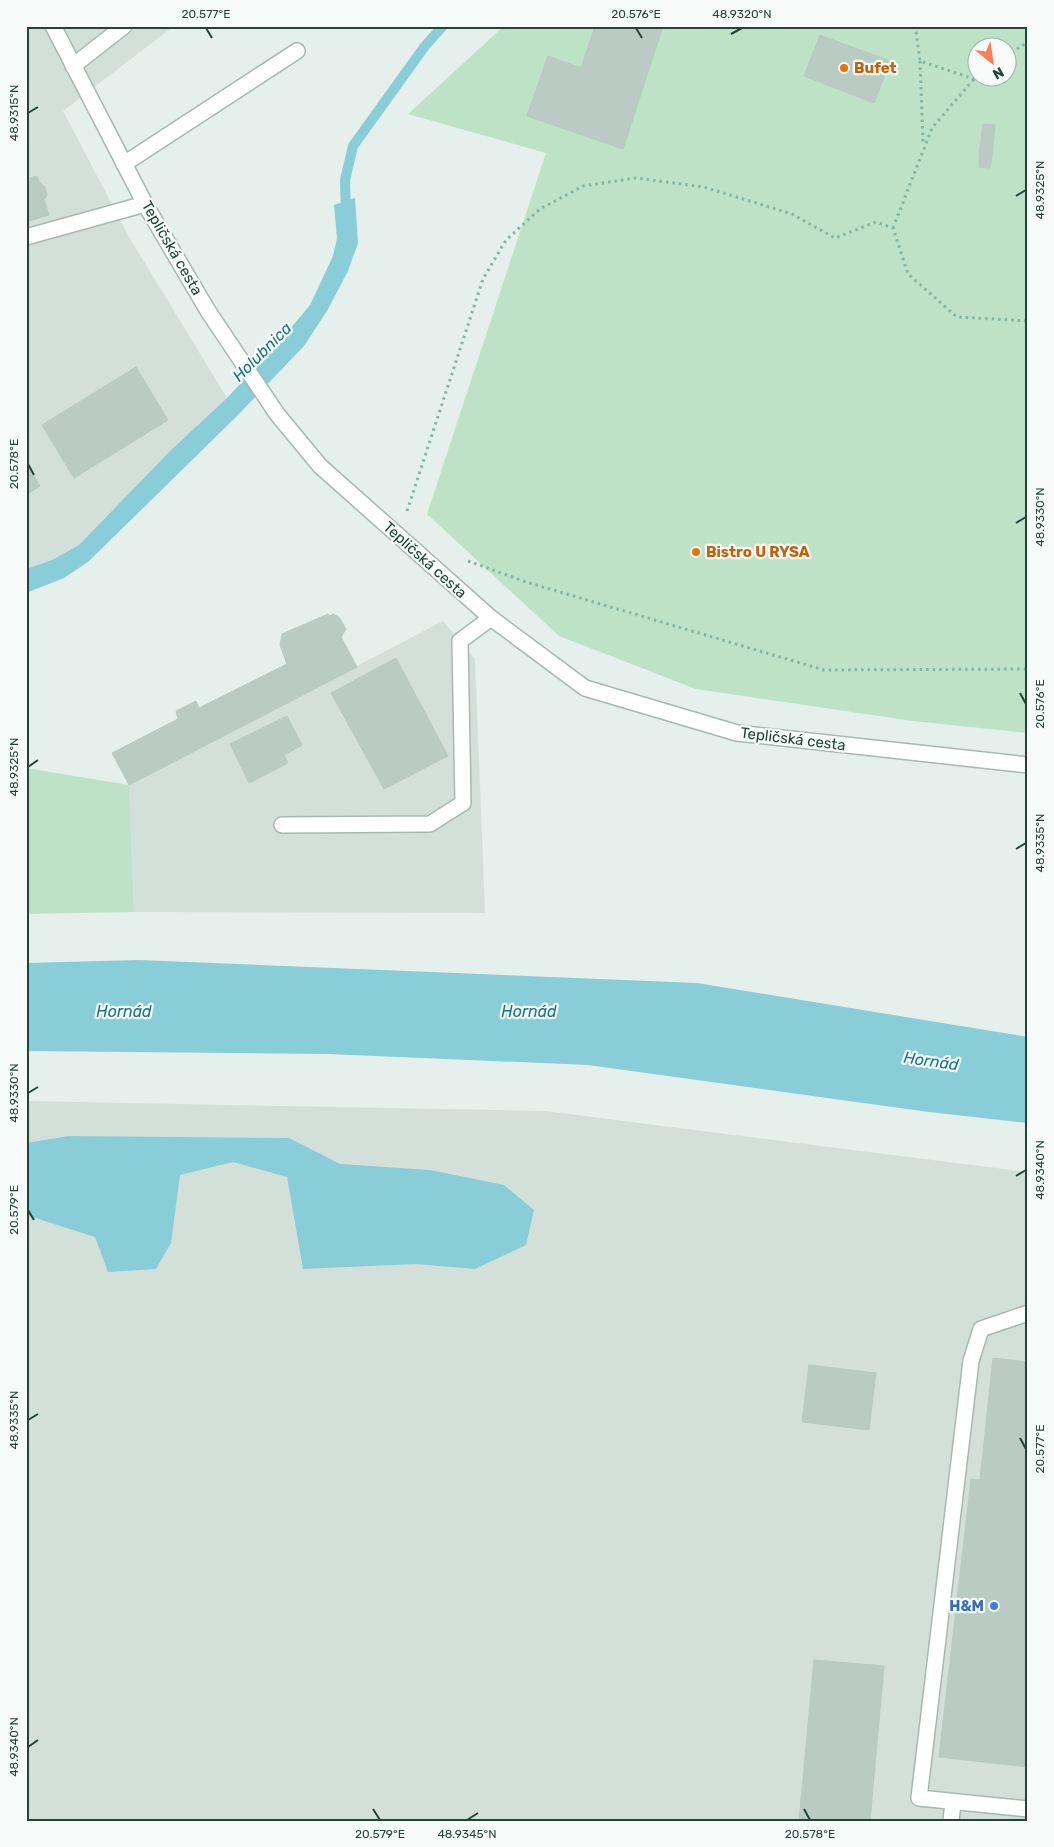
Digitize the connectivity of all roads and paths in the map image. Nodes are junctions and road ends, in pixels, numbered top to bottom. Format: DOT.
graph roads {
  1 [pos="53,26"];
  2 [pos="124,26"];
  3 [pos="913,26"];
  4 [pos="1028,42"];
  5 [pos="1016,50"];
  6 [pos="297,51"];
  7 [pos="920,61"];
  8 [pos="73,66"];
  9 [pos="966,75"];
  10 [pos="967,88"];
  11 [pos="923,143"];
  12 [pos="124,164"];
  13 [pos="145,204"];
  14 [pos="893,228"];
  15 [pos="26,237"];
  16 [pos="1028,321"];
  17 [pos="399,536"];
  18 [pos="463,559"];
  19 [pos="491,618"];
  20 [pos="1028,669"];
  21 [pos="1028,765"];
  22 [pos="282,825"];
  23 [pos="1028,1313"];
  24 [pos="952,1802"];
  25 [pos="1028,1809"];
  26 [pos="951,1821"];
  1 -- 8 [label="street, Tepličská cesta"];
  2 -- 8 [label="street"];
  3 -- 7 [label="path"];
  4 -- 5 [label="path"];
  6 -- 12 [label="street"];
  7 -- 9 [label="path"];
  7 -- 11 [label="path"];
  8 -- 12 [label="street, Tepličská cesta"];
  10 -- 14 [label="path"];
  12 -- 13 [label="street, Tepličská cesta"];
  13 -- 15 [label="street"];
  13 -- 17 [label="street, Tepličská cesta"];
  14 -- 16 [label="path"];
  14 -- 17 [label="path"];
  17 -- 19 [label="street, Tepličská cesta"];
  18 -- 20 [label="path"];
  19 -- 21 [label="street, Tepličská cesta"];
  19 -- 22 [label="street"];
  23 -- 24 [label="street"];
  24 -- 25 [label="street"];
  24 -- 26 [label="street"];
}
